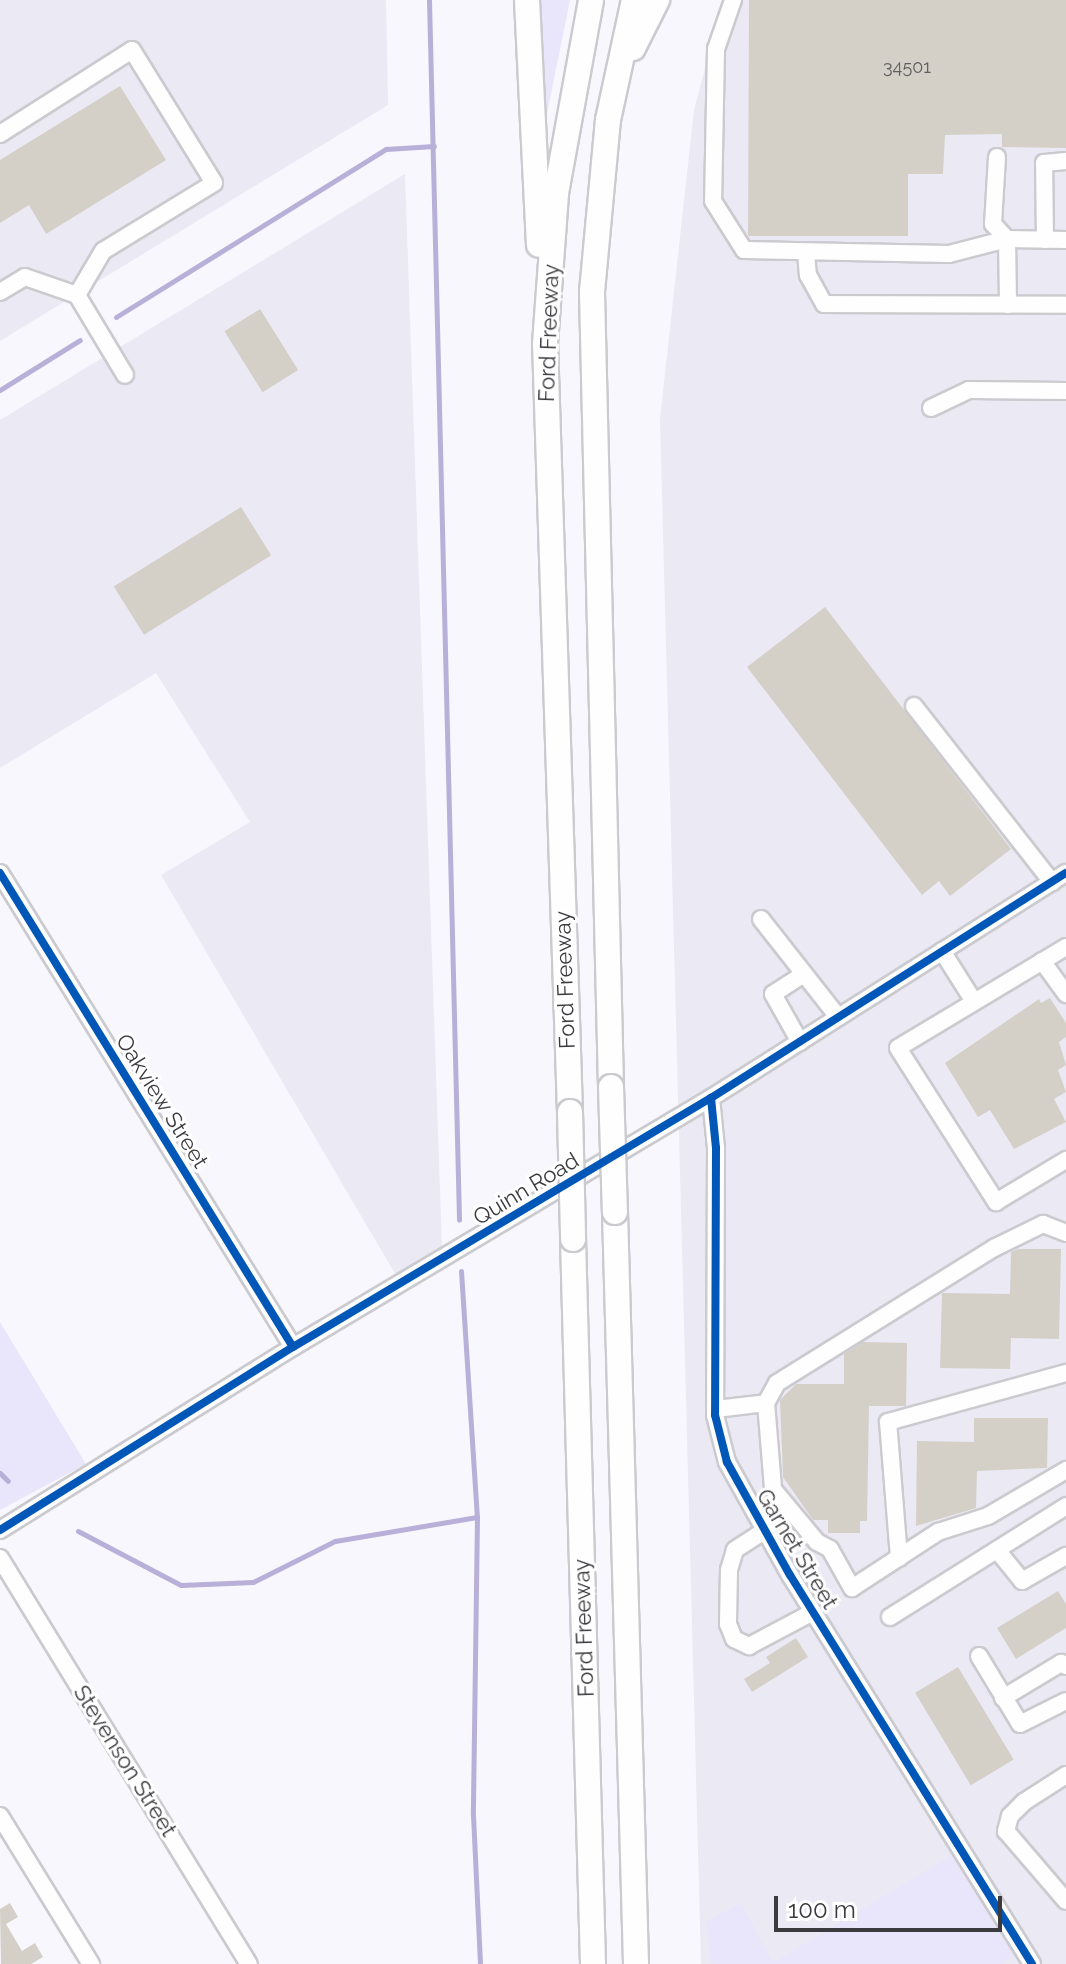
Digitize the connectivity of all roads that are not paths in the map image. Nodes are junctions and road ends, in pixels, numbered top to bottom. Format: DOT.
graph roads {
  1 [pos="527,0"];
  2 [pos="591,0"];
  3 [pos="634,0"];
  4 [pos="657,0"];
  5 [pos="733,0"];
  6 [pos="616,83"];
  7 [pos="0,134"];
  8 [pos="997,157"];
  9 [pos="1066,161"];
  10 [pos="1007,239"];
  11 [pos="1045,240"];
  12 [pos="1066,240"];
  13 [pos="806,253"];
  14 [pos="0,292"];
  15 [pos="77,295"];
  16 [pos="1008,305"];
  17 [pos="1066,305"];
  18 [pos="545,344"];
  19 [pos="125,375"];
  20 [pos="1066,391"];
  21 [pos="931,408"];
  22 [pos="914,706"];
  23 [pos="0,873"];
  24 [pos="1059,877"];
  25 [pos="761,919"];
  26 [pos="1066,947"];
  27 [pos="942,951"];
  28 [pos="1042,961"];
  29 [pos="804,974"];
  30 [pos="1066,994"];
  31 [pos="973,1000"];
  32 [pos="838,1017"];
  33 [pos="800,1042"];
  34 [pos="711,1098"];
  35 [pos="1066,1160"];
  36 [pos="1066,1233"];
  37 [pos="293,1347"];
  38 [pos="1066,1373"];
  39 [pos="766,1403"];
  40 [pos="716,1409"];
  41 [pos="1066,1470"];
  42 [pos="1066,1506"];
  43 [pos="0,1530"];
  44 [pos="764,1531"];
  45 [pos="997,1550"];
  46 [pos="1066,1556"];
  47 [pos="0,1558"];
  48 [pos="899,1558"];
  49 [pos="813,1612"];
  50 [pos="890,1617"];
  51 [pos="979,1656"];
  52 [pos="1066,1666"];
  53 [pos="1003,1698"];
  54 [pos="1066,1701"];
  55 [pos="1066,1775"];
  56 [pos="0,1816"];
  57 [pos="1066,1901"];
  58 [pos="91,1964"];
  59 [pos="249,1964"];
  60 [pos="593,1964"];
  61 [pos="636,1964"];
  62 [pos="1032,1964"];
  1 -- 18 [label="highway"];
  2 -- 18 [label="highway, Ford Freeway"];
  3 -- 6 [label="highway, Ford Freeway"];
  4 -- 6 [label="highway"];
  5 -- 13 [label="street"];
  6 -- 61 [label="highway, Ford Freeway, bridge"];
  7 -- 15 [label="street"];
  8 -- 10 [label="street"];
  9 -- 11 [label="street"];
  10 -- 11 [label="street"];
  10 -- 13 [label="street"];
  10 -- 16 [label="street"];
  11 -- 12 [label="street"];
  13 -- 16 [label="street"];
  14 -- 15 [label="street"];
  15 -- 19 [label="street"];
  16 -- 17 [label="street"];
  18 -- 60 [label="highway, Ford Freeway, bridge"];
  20 -- 21 [label="street"];
  22 -- 24 [label="street"];
  23 -- 37 [label="street, Oakview Street"];
  24 -- 27 [label="street, Quinn Road"];
  25 -- 29 [label="street"];
  26 -- 28 [label="street"];
  27 -- 31 [label="street"];
  27 -- 32 [label="street, Quinn Road"];
  28 -- 30 [label="street"];
  28 -- 31 [label="street"];
  29 -- 32 [label="street"];
  29 -- 33 [label="street"];
  31 -- 35 [label="street"];
  32 -- 33 [label="street, Quinn Road"];
  33 -- 34 [label="street, Quinn Road"];
  34 -- 37 [label="street, Quinn Road"];
  34 -- 40 [label="street, Garnet Street"];
  36 -- 39 [label="street"];
  37 -- 43 [label="street, Quinn Road"];
  38 -- 48 [label="street"];
  39 -- 40 [label="street"];
  39 -- 48 [label="street"];
  40 -- 44 [label="street, Garnet Street"];
  41 -- 48 [label="street"];
  42 -- 45 [label="street"];
  44 -- 49 [label="street, Garnet Street"];
  44 -- 49 [label="street"];
  45 -- 46 [label="street"];
  45 -- 50 [label="street"];
  47 -- 59 [label="street, Stevenson Street"];
  49 -- 62 [label="street, Garnet Street"];
  51 -- 53 [label="street"];
  52 -- 53 [label="street"];
  53 -- 54 [label="street"];
  55 -- 57 [label="street"];
  56 -- 58 [label="street"];
}
